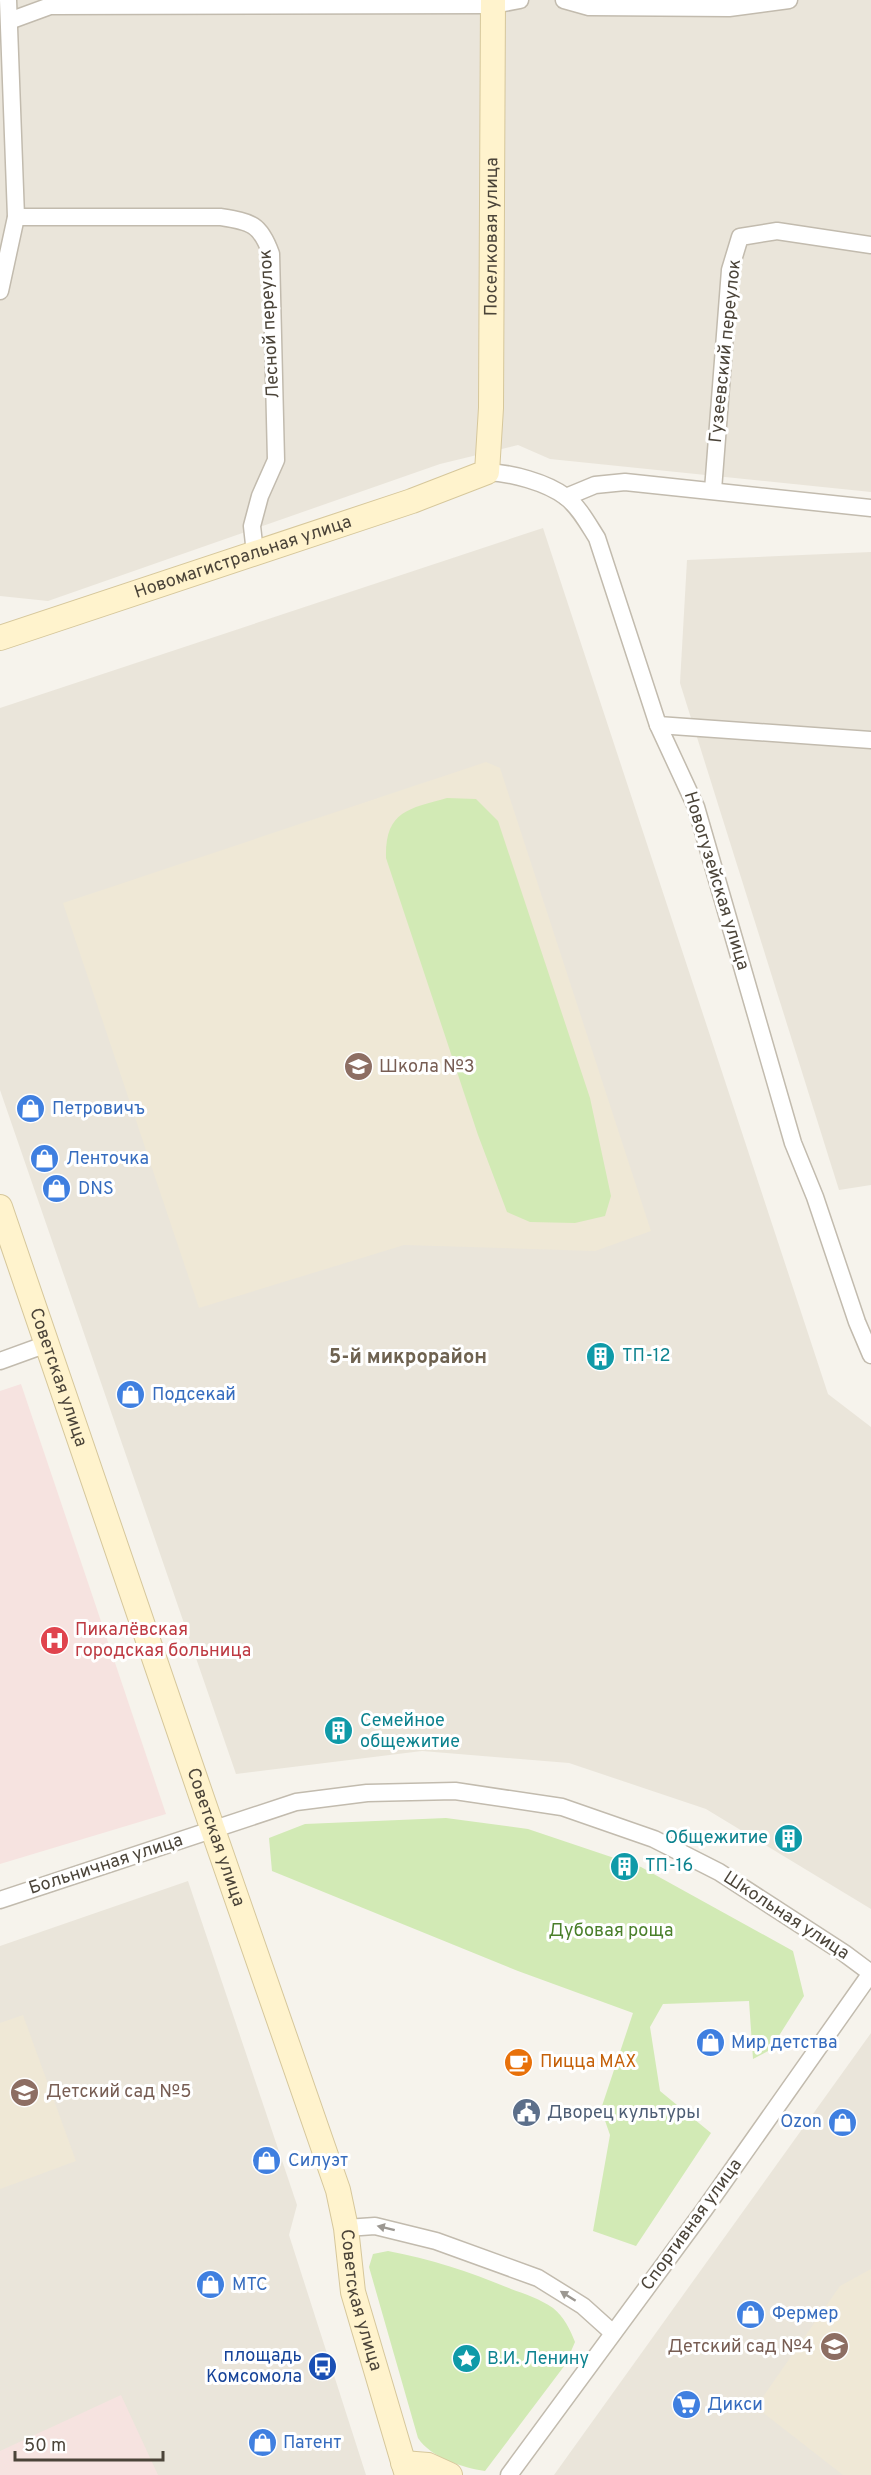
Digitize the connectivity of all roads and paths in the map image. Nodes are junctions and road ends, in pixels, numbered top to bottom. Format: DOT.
graph roads {
  1 [pos="8,0"];
  2 [pos="520,0"];
  3 [pos="564,0"];
  4 [pos="789,0"];
  5 [pos="493,2"];
  6 [pos="9,21"];
  7 [pos="16,217"];
  8 [pos="871,245"];
  9 [pos="0,291"];
  10 [pos="486,472"];
  11 [pos="713,490"];
  12 [pos="566,497"];
  13 [pos="871,508"];
  14 [pos="255,553"];
  15 [pos="0,638"];
  16 [pos="658,725"];
  17 [pos="871,740"];
  18 [pos="0,1207"];
  19 [pos="46,1344"];
  20 [pos="871,1355"];
  21 [pos="0,1361"];
  22 [pos="213,1830"];
  23 [pos="0,1900"];
  24 [pos="871,1973"];
  25 [pos="346,2228"];
  26 [pos="613,2333"];
  27 [pos="403,2471"];
  28 [pos="450,2475"];
  29 [pos="509,2475"];
  1 -- 6 [label="street"];
  2 -- 5 [label="street"];
  3 -- 4 [label="street"];
  5 -- 6 [label="street"];
  5 -- 10 [label="street, Поселковая улица"];
  6 -- 7 [label="street"];
  7 -- 9 [label="street"];
  7 -- 14 [label="street, Лесной переулок"];
  8 -- 11 [label="street, Гузеевский переулок"];
  10 -- 12 [label="street, Новогузейская улица"];
  10 -- 14 [label="street, Новомагистральная улица"];
  11 -- 12 [label="street"];
  11 -- 13 [label="street"];
  12 -- 16 [label="street, Новогузейская улица"];
  14 -- 15 [label="street, Новомагистральная улица"];
  16 -- 17 [label="street"];
  16 -- 20 [label="street, Новогузейская улица"];
  18 -- 19 [label="street, Советская улица"];
  19 -- 21 [label="street"];
  19 -- 22 [label="street, Советская улица"];
  22 -- 23 [label="street, Больничная улица"];
  22 -- 24 [label="street, Школьная улица"];
  22 -- 25 [label="street, Советская улица"];
  24 -- 26 [label="street, Спортивная улица"];
  26 -- 25 [label="street, one-way"];
  25 -- 27 [label="street, Советская улица"];
  26 -- 29 [label="street, Спортивная улица"];
  27 -- 28 [label="street"];
}
